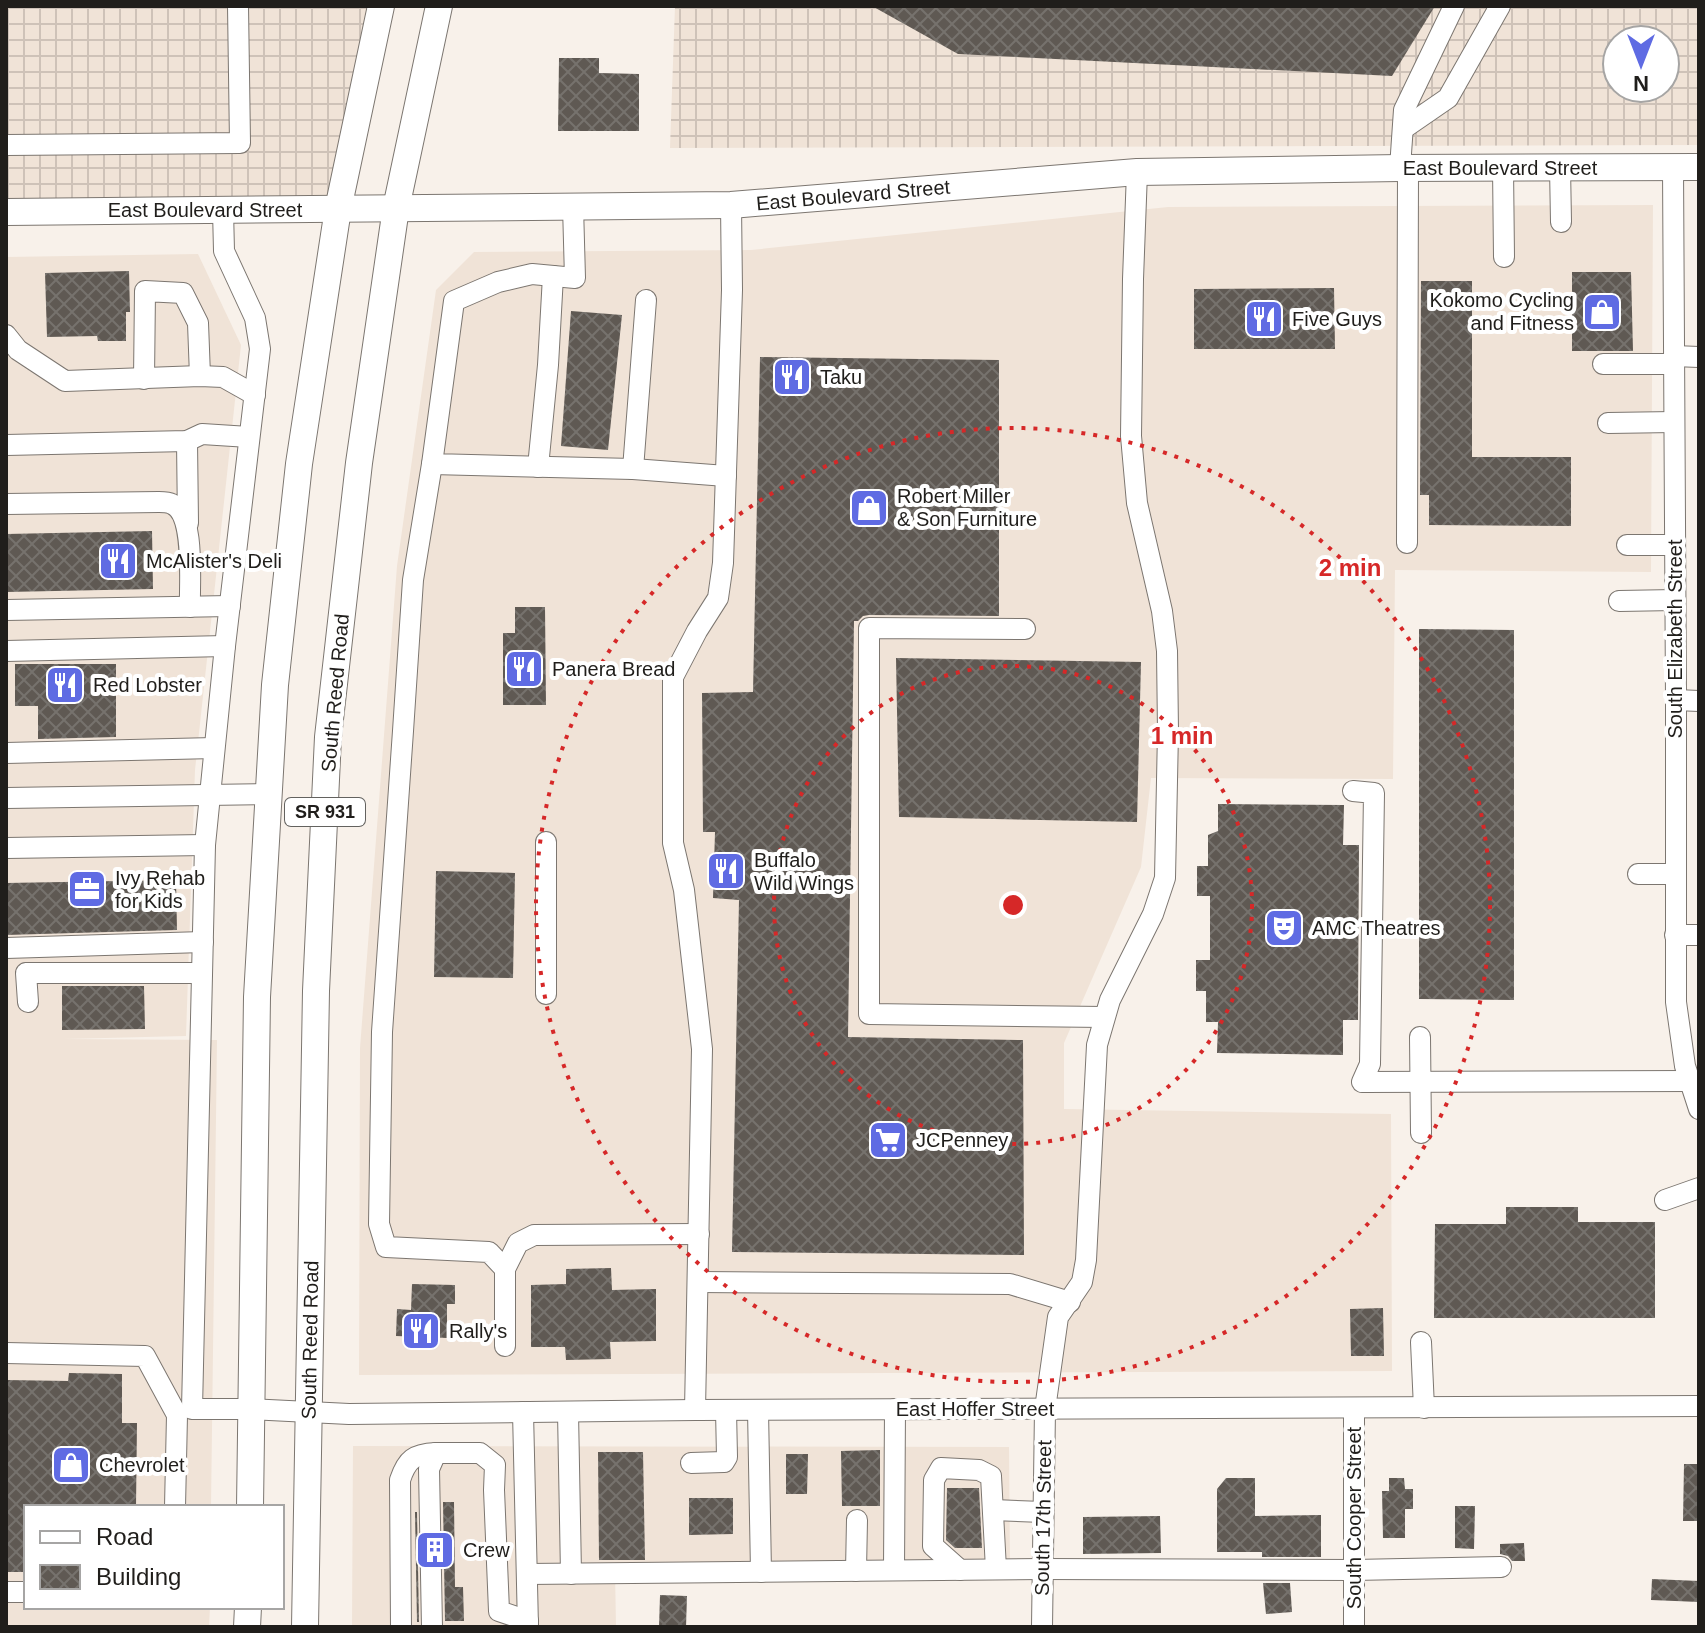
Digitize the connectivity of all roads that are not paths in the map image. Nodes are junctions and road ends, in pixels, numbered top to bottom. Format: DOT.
graph roads {
  1 [pos="238,6"];
  2 [pos="381,6"];
  3 [pos="439,6"];
  4 [pos="1454,6"];
  5 [pos="1500,6"];
  6 [pos="1403,129"];
  7 [pos="6,145"];
  8 [pos="1503,167"];
  9 [pos="1560,167"];
  10 [pos="1686,167"];
  11 [pos="1404,168"];
  12 [pos="1137,172"];
  13 [pos="731,205"];
  14 [pos="573,206"];
  15 [pos="396,208"];
  16 [pos="338,209"];
  17 [pos="223,210"];
  18 [pos="6,212"];
  19 [pos="1561,222"];
  20 [pos="1504,257"];
  21 [pos="553,276"];
  22 [pos="646,300"];
  23 [pos="10,345"];
  24 [pos="1699,357"];
  25 [pos="1674,360"];
  26 [pos="1603,364"];
  27 [pos="200,376"];
  28 [pos="144,379"];
  29 [pos="255,395"];
  30 [pos="1674,422"];
  31 [pos="1608,423"];
  32 [pos="249,437"];
  33 [pos="187,441"];
  34 [pos="6,445"];
  35 [pos="432,464"];
  36 [pos="538,467"];
  37 [pos="633,469"];
  38 [pos="726,476"];
  39 [pos="6,504"];
  40 [pos="188,527"];
  41 [pos="1407,543"];
  42 [pos="1627,545"];
  43 [pos="1674,545"];
  44 [pos="1675,600"];
  45 [pos="1619,601"];
  46 [pos="230,606"];
  47 [pos="190,607"];
  48 [pos="6,610"];
  49 [pos="1025,629"];
  50 [pos="225,646"];
  51 [pos="6,651"];
  52 [pos="1676,700"];
  53 [pos="1699,701"];
  54 [pos="214,748"];
  55 [pos="6,753"];
  56 [pos="1353,791"];
  57 [pos="209,794"];
  58 [pos="269,794"];
  59 [pos="6,798"];
  60 [pos="546,842"];
  61 [pos="205,845"];
  62 [pos="6,848"];
  63 [pos="1638,874"];
  64 [pos="1675,874"];
  65 [pos="1675,935"];
  66 [pos="1699,935"];
  67 [pos="203,942"];
  68 [pos="6,948"];
  69 [pos="202,973"];
  70 [pos="546,994"];
  71 [pos="28,1002"];
  72 [pos="1104,1017"];
  73 [pos="1420,1037"];
  74 [pos="1421,1082"];
  75 [pos="1696,1095"];
  76 [pos="1421,1133"];
  77 [pos="1699,1188"];
  78 [pos="1665,1200"];
  79 [pos="699,1234"];
  80 [pos="505,1269"];
  81 [pos="698,1282"];
  82 [pos="1070,1302"];
  83 [pos="1421,1342"];
  84 [pos="505,1346"];
  85 [pos="6,1353"];
  86 [pos="1699,1406"];
  87 [pos="1354,1408"];
  88 [pos="1424,1408"];
  89 [pos="251,1409"];
  90 [pos="895,1409"];
  91 [pos="1045,1409"];
  92 [pos="695,1410"];
  93 [pos="726,1410"];
  94 [pos="758,1410"];
  95 [pos="184,1412"];
  96 [pos="523,1412"];
  97 [pos="568,1412"];
  98 [pos="309,1413"];
  99 [pos="436,1453"];
  100 [pos="691,1463"];
  101 [pos="175,1505"];
  102 [pos="250,1505"];
  103 [pos="993,1510"];
  104 [pos="1043,1512"];
  105 [pos="857,1520"];
  106 [pos="1501,1567"];
  107 [pos="996,1569"];
  108 [pos="1042,1569"];
  109 [pos="894,1570"];
  110 [pos="960,1570"];
  111 [pos="1354,1570"];
  112 [pos="856,1571"];
  113 [pos="761,1572"];
  114 [pos="527,1574"];
  115 [pos="571,1574"];
  116 [pos="528,1624"];
  117 [pos="305,1627"];
  118 [pos="401,1627"];
  119 [pos="432,1627"];
  120 [pos="1042,1627"];
  121 [pos="1354,1627"];
  1 -- 7 [label="street"];
  2 -- 16 [label="main road, SR 931"];
  3 -- 15 [label="main road, South Reed Road / SR 931"];
  4 -- 6 [label="street"];
  5 -- 6 [label="street"];
  6 -- 11 [label="street"];
  8 -- 9 [label="main road, East Boulevard Street"];
  8 -- 11 [label="main road, East Boulevard Street"];
  8 -- 20 [label="street"];
  9 -- 10 [label="main road, East Boulevard Street"];
  9 -- 19 [label="street"];
  10 -- 25 [label="street, South Elizabeth Street"];
  11 -- 12 [label="main road, East Boulevard Street"];
  11 -- 41 [label="street"];
  12 -- 13 [label="main road, East Boulevard Street"];
  12 -- 72 [label="street, South 17th Street"];
  13 -- 14 [label="main road, East Boulevard Street"];
  13 -- 38 [label="street"];
  14 -- 15 [label="main road, East Boulevard Street"];
  14 -- 21 [label="street"];
  15 -- 16 [label="main road, East Boulevard Street"];
  15 -- 98 [label="main road, South Reed Road / SR 931"];
  16 -- 17 [label="main road, East Boulevard Street"];
  16 -- 58 [label="main road, SR 931"];
  17 -- 18 [label="main road, East Boulevard Street"];
  17 -- 29 [label="street"];
  21 -- 35 [label="street"];
  21 -- 36 [label="street"];
  22 -- 37 [label="street"];
  23 -- 28 [label="street"];
  24 -- 25 [label="street"];
  25 -- 26 [label="street"];
  25 -- 30 [label="street, South Elizabeth Street"];
  27 -- 28 [label="street"];
  27 -- 28 [label="street"];
  27 -- 29 [label="street"];
  29 -- 32 [label="street"];
  30 -- 31 [label="street"];
  30 -- 43 [label="street, South Elizabeth Street"];
  32 -- 33 [label="street"];
  32 -- 46 [label="street"];
  33 -- 34 [label="street"];
  33 -- 40 [label="street"];
  35 -- 36 [label="street"];
  35 -- 80 [label="street"];
  36 -- 37 [label="street"];
  37 -- 38 [label="street"];
  38 -- 79 [label="street"];
  39 -- 40 [label="street"];
  40 -- 47 [label="street"];
  42 -- 43 [label="street"];
  43 -- 44 [label="street, South Elizabeth Street"];
  44 -- 45 [label="street"];
  44 -- 52 [label="street, South Elizabeth Street"];
  46 -- 47 [label="street"];
  46 -- 50 [label="street"];
  47 -- 48 [label="street"];
  49 -- 72 [label="street"];
  50 -- 51 [label="street"];
  50 -- 54 [label="street"];
  52 -- 53 [label="street"];
  52 -- 64 [label="street, South Elizabeth Street"];
  54 -- 55 [label="street"];
  54 -- 57 [label="street"];
  56 -- 74 [label="street"];
  57 -- 58 [label="street"];
  57 -- 59 [label="street"];
  57 -- 61 [label="street"];
  58 -- 89 [label="main road, SR 931"];
  60 -- 70 [label="street"];
  61 -- 62 [label="street"];
  61 -- 67 [label="street"];
  63 -- 64 [label="street"];
  64 -- 65 [label="street, South Elizabeth Street"];
  65 -- 66 [label="street"];
  65 -- 75 [label="street, South Elizabeth Street"];
  67 -- 68 [label="street"];
  67 -- 69 [label="street"];
  69 -- 71 [label="street"];
  69 -- 95 [label="street"];
  72 -- 82 [label="street, South 17th Street"];
  73 -- 74 [label="street"];
  74 -- 75 [label="street"];
  74 -- 76 [label="street"];
  77 -- 78 [label="street"];
  79 -- 80 [label="street"];
  79 -- 81 [label="street"];
  80 -- 84 [label="street"];
  81 -- 82 [label="street"];
  81 -- 92 [label="street"];
  82 -- 91 [label="street, South 17th Street"];
  83 -- 88 [label="street"];
  85 -- 95 [label="street"];
  86 -- 88 [label="street, East Hoffer Street"];
  87 -- 88 [label="street, East Hoffer Street"];
  87 -- 91 [label="street, East Hoffer Street"];
  87 -- 111 [label="street, South Cooper Street"];
  89 -- 95 [label="street, East Hoffer Street"];
  89 -- 98 [label="street, East Hoffer Street"];
  89 -- 102 [label="main road, SR 931"];
  90 -- 91 [label="street, East Hoffer Street"];
  90 -- 94 [label="street, East Hoffer Street"];
  90 -- 109 [label="street"];
  91 -- 104 [label="street, South 17th Street"];
  92 -- 93 [label="street, East Hoffer Street"];
  92 -- 97 [label="street, East Hoffer Street"];
  93 -- 94 [label="street, East Hoffer Street"];
  93 -- 100 [label="street"];
  94 -- 113 [label="street"];
  95 -- 101 [label="street"];
  96 -- 97 [label="street, East Hoffer Street"];
  96 -- 98 [label="street, East Hoffer Street"];
  96 -- 114 [label="street"];
  97 -- 115 [label="street"];
  98 -- 117 [label="main road, South Reed Road / SR 931"];
  99 -- 116 [label="street"];
  99 -- 118 [label="street"];
  99 -- 119 [label="street"];
  103 -- 104 [label="street"];
  103 -- 107 [label="street"];
  103 -- 110 [label="street"];
  104 -- 108 [label="street, South 17th Street"];
  105 -- 112 [label="street"];
  106 -- 111 [label="street"];
  107 -- 108 [label="street"];
  107 -- 110 [label="street"];
  108 -- 111 [label="street"];
  108 -- 120 [label="street, South 17th Street"];
  109 -- 110 [label="street"];
  109 -- 112 [label="street"];
  111 -- 121 [label="street, South Cooper Street"];
  112 -- 113 [label="street"];
  113 -- 115 [label="street"];
  114 -- 115 [label="street"];
  114 -- 116 [label="street"];
}
